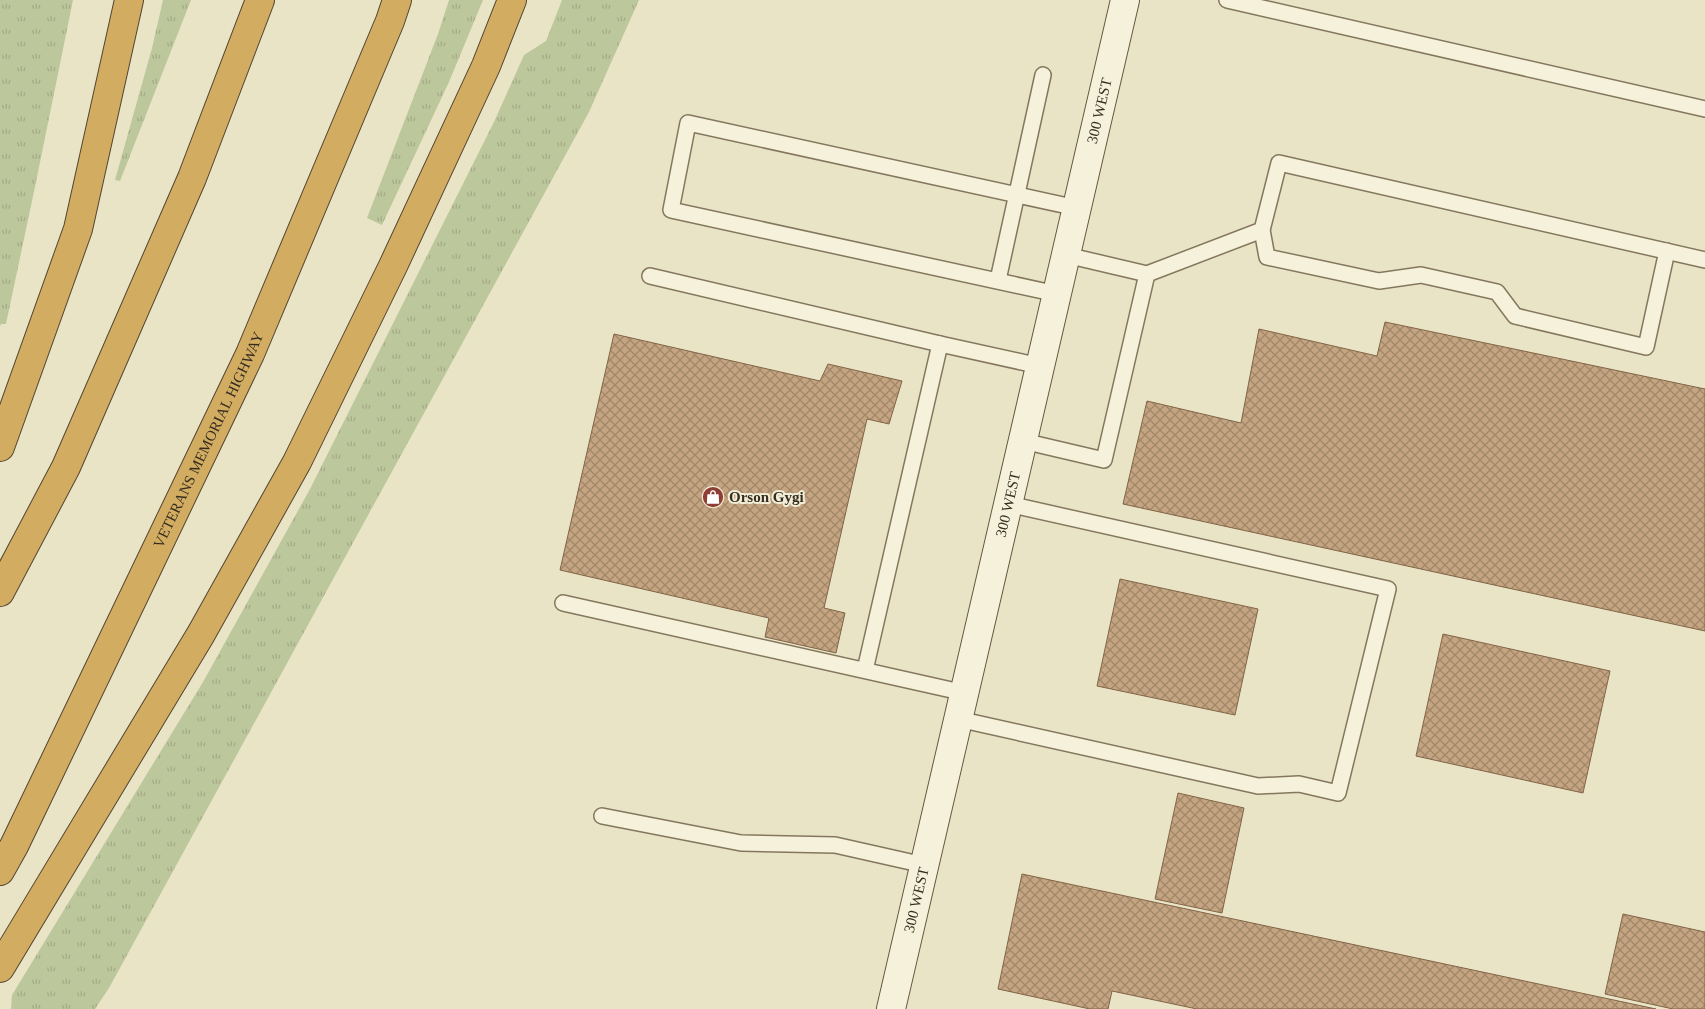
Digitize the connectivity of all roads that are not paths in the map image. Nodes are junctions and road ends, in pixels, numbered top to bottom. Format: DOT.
graph roads {
  1 [pos="129,0"];
  2 [pos="260,0"];
  3 [pos="397,0"];
  4 [pos="512,0"];
  5 [pos="1125,0"];
  6 [pos="1226,0"];
  7 [pos="1043,75"];
  8 [pos="1705,109"];
  9 [pos="1017,194"];
  10 [pos="1077,208"];
  11 [pos="1262,230"];
  12 [pos="1668,251"];
  13 [pos="1066,255"];
  14 [pos="1705,260"];
  15 [pos="1147,274"];
  16 [pos="650,276"];
  17 [pos="998,280"];
  18 [pos="1057,294"];
  19 [pos="940,344"];
  20 [pos="1040,366"];
  21 [pos="1023,441"];
  22 [pos="2,442"];
  23 [pos="1008,504"];
  24 [pos="0,592"];
  25 [pos="563,603"];
  26 [pos="865,670"];
  27 [pos="965,693"];
  28 [pos="958,719"];
  29 [pos="602,816"];
  30 [pos="924,865"];
  31 [pos="0,871"];
  32 [pos="0,968"];
  33 [pos="891,1009"];
  1 -- 22 [label="highway"];
  2 -- 24 [label="highway"];
  3 -- 31 [label="highway, VETERANS MEMORIAL HIGHWAY"];
  4 -- 32 [label="highway"];
  5 -- 10 [label="street, 300 WEST"];
  6 -- 8 [label="lane"];
  7 -- 9 [label="lane"];
  9 -- 10 [label="lane"];
  9 -- 17 [label="lane"];
  9 -- 17 [label="lane"];
  10 -- 13 [label="street, 300 WEST"];
  11 -- 12 [label="lane"];
  11 -- 12 [label="lane"];
  11 -- 15 [label="lane"];
  12 -- 14 [label="lane"];
  13 -- 15 [label="lane"];
  13 -- 18 [label="street, 300 WEST"];
  15 -- 21 [label="lane"];
  16 -- 19 [label="lane"];
  17 -- 18 [label="lane"];
  18 -- 20 [label="street, 300 WEST"];
  19 -- 20 [label="lane"];
  19 -- 26 [label="lane"];
  20 -- 21 [label="street, 300 WEST"];
  21 -- 23 [label="street, 300 WEST"];
  23 -- 27 [label="street, 300 WEST"];
  23 -- 28 [label="lane"];
  25 -- 26 [label="lane"];
  26 -- 27 [label="lane"];
  27 -- 28 [label="street, 300 WEST"];
  28 -- 30 [label="street, 300 WEST"];
  29 -- 30 [label="lane"];
  30 -- 33 [label="street, 300 WEST"];
}
